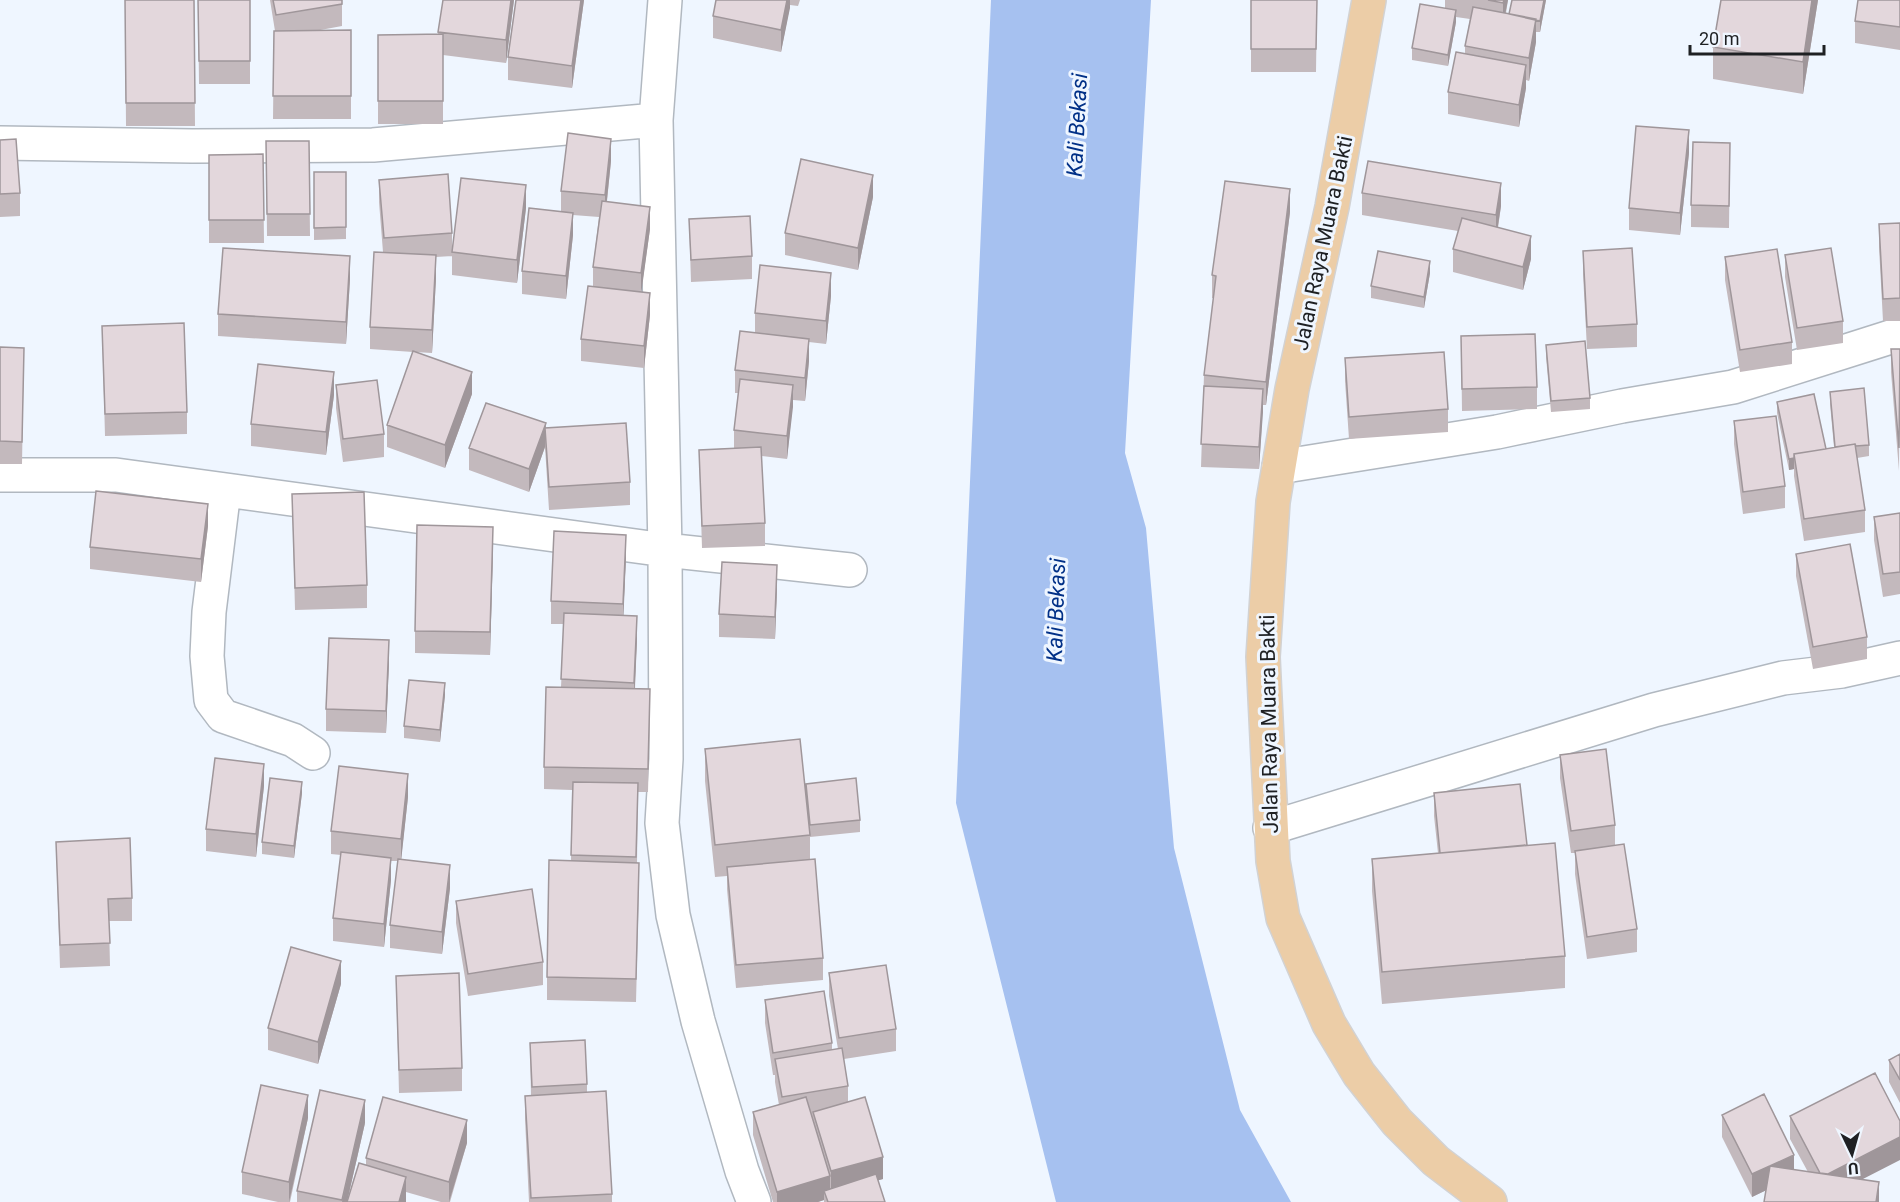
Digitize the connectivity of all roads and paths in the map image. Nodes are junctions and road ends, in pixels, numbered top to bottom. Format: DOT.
graph roads {
  1 [pos="665,0"];
  2 [pos="1369,0"];
  3 [pos="656,120"];
  4 [pos="0,143"];
  5 [pos="1900,334"];
  6 [pos="1279,467"];
  7 [pos="0,475"];
  8 [pos="224,490"];
  9 [pos="665,550"];
  10 [pos="850,570"];
  11 [pos="1900,658"];
  12 [pos="313,753"];
  13 [pos="1270,828"];
  14 [pos="754,1202"];
  15 [pos="1490,1202"];
  1 -- 3 [label="street"];
  2 -- 6 [label="main road, Jalan Raya Muara Bakti"];
  3 -- 4 [label="street"];
  3 -- 9 [label="street"];
  5 -- 6 [label="street"];
  6 -- 13 [label="main road, Jalan Raya Muara Bakti"];
  7 -- 8 [label="street"];
  8 -- 9 [label="street"];
  8 -- 12 [label="street"];
  9 -- 10 [label="street"];
  9 -- 14 [label="street"];
  11 -- 13 [label="street"];
  13 -- 15 [label="main road, Jalan Raya Muara Bakti"];
}
